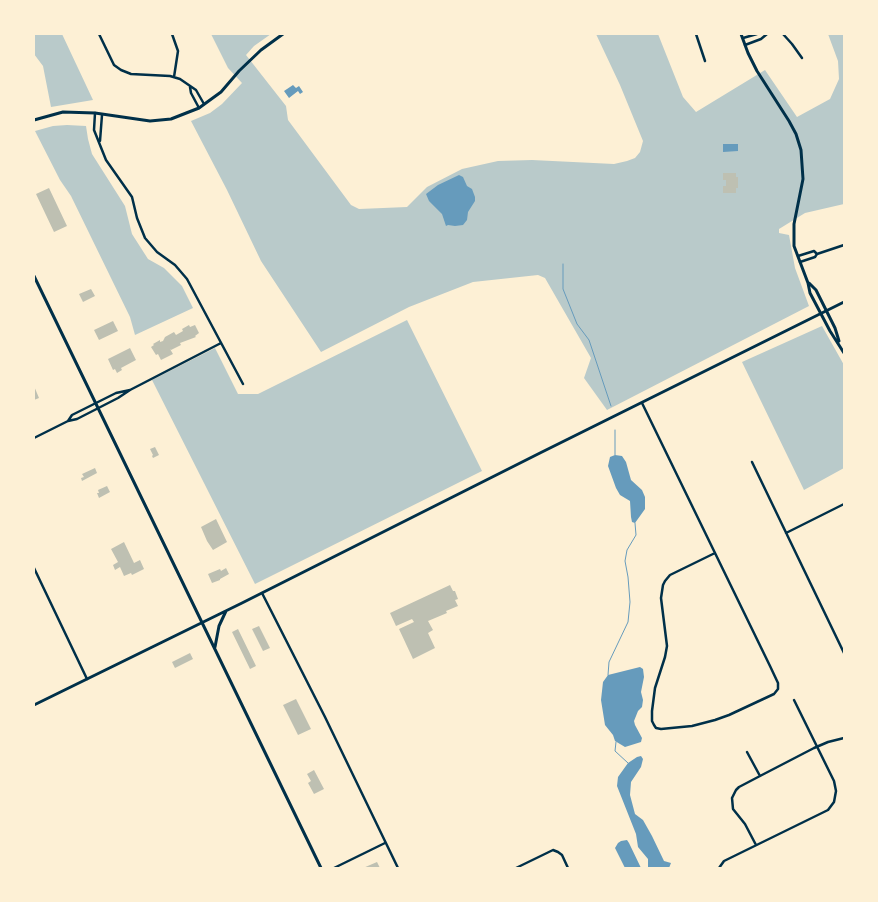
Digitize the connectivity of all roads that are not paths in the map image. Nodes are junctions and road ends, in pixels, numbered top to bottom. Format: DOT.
graph roads {
  1 [pos="99,34"];
  2 [pos="172,34"];
  3 [pos="283,34"];
  4 [pos="696,34"];
  5 [pos="741,34"];
  6 [pos="757,34"];
  7 [pos="767,34"];
  8 [pos="783,34"];
  9 [pos="743,38"];
  10 [pos="745,45"];
  11 [pos="802,58"];
  12 [pos="705,61"];
  13 [pos="174,77"];
  14 [pos="190,86"];
  15 [pos="204,104"];
  16 [pos="198,108"];
  17 [pos="95,114"];
  18 [pos="102,115"];
  19 [pos="34,120"];
  20 [pos="99,142"];
  21 [pos="844,245"];
  22 [pos="817,254"];
  23 [pos="798,256"];
  24 [pos="800,262"];
  25 [pos="34,276"];
  26 [pos="808,283"];
  27 [pos="844,302"];
  28 [pos="826,311"];
  29 [pos="821,314"];
  30 [pos="221,343"];
  31 [pos="840,345"];
  32 [pos="844,352"];
  33 [pos="243,384"];
  34 [pos="130,390"];
  35 [pos="96,403"];
  36 [pos="642,403"];
  37 [pos="98,408"];
  38 [pos="68,421"];
  39 [pos="34,438"];
  40 [pos="752,462"];
  41 [pos="844,504"];
  42 [pos="786,533"];
  43 [pos="715,553"];
  44 [pos="34,568"];
  45 [pos="262,593"];
  46 [pos="226,611"];
  47 [pos="203,622"];
  48 [pos="215,648"];
  49 [pos="844,653"];
  50 [pos="88,679"];
  51 [pos="794,700"];
  52 [pos="34,705"];
  53 [pos="844,738"];
  54 [pos="818,747"];
  55 [pos="747,752"];
  56 [pos="760,776"];
  57 [pos="385,843"];
  58 [pos="756,845"];
  59 [pos="322,868"];
  60 [pos="334,868"];
  61 [pos="398,868"];
  62 [pos="516,868"];
  63 [pos="568,868"];
  64 [pos="719,868"];
  1 -- 13 [label="street"];
  2 -- 13 [label="street"];
  3 -- 15 [label="main road"];
  4 -- 12 [label="street"];
  5 -- 9 [label="main road"];
  6 -- 9 [label="street"];
  7 -- 10 [label="street"];
  8 -- 11 [label="street"];
  9 -- 10 [label="main road"];
  10 -- 23 [label="main road"];
  13 -- 14 [label="street"];
  14 -- 15 [label="street"];
  14 -- 16 [label="street"];
  15 -- 16 [label="main road"];
  16 -- 18 [label="main road"];
  17 -- 18 [label="main road"];
  17 -- 19 [label="main road"];
  17 -- 20 [label="street"];
  18 -- 20 [label="street"];
  20 -- 30 [label="street"];
  21 -- 22 [label="street"];
  22 -- 23 [label="street"];
  22 -- 24 [label="street"];
  23 -- 24 [label="main road"];
  24 -- 26 [label="main road"];
  25 -- 35 [label="main road"];
  26 -- 28 [label="main road"];
  26 -- 29 [label="main road"];
  27 -- 28 [label="main road"];
  28 -- 29 [label="main road"];
  28 -- 31 [label="main road"];
  29 -- 31 [label="main road"];
  29 -- 36 [label="main road"];
  30 -- 33 [label="street"];
  30 -- 34 [label="street"];
  31 -- 32 [label="main road"];
  34 -- 35 [label="street"];
  34 -- 37 [label="street"];
  35 -- 37 [label="main road"];
  35 -- 38 [label="street"];
  36 -- 43 [label="street"];
  36 -- 45 [label="main road"];
  37 -- 38 [label="street"];
  37 -- 47 [label="main road"];
  38 -- 39 [label="street"];
  40 -- 42 [label="street"];
  41 -- 42 [label="street"];
  42 -- 49 [label="street"];
  43 -- 43 [label="street"];
  44 -- 50 [label="street"];
  45 -- 46 [label="main road"];
  45 -- 57 [label="street"];
  46 -- 47 [label="main road"];
  46 -- 48 [label="main road"];
  47 -- 48 [label="main road"];
  47 -- 50 [label="main road"];
  48 -- 59 [label="main road"];
  50 -- 52 [label="main road"];
  51 -- 54 [label="street"];
  53 -- 54 [label="street"];
  54 -- 56 [label="street"];
  54 -- 58 [label="street"];
  55 -- 56 [label="street"];
  56 -- 58 [label="street"];
  57 -- 60 [label="street"];
  57 -- 61 [label="street"];
  58 -- 64 [label="street"];
  62 -- 63 [label="street"];
}
